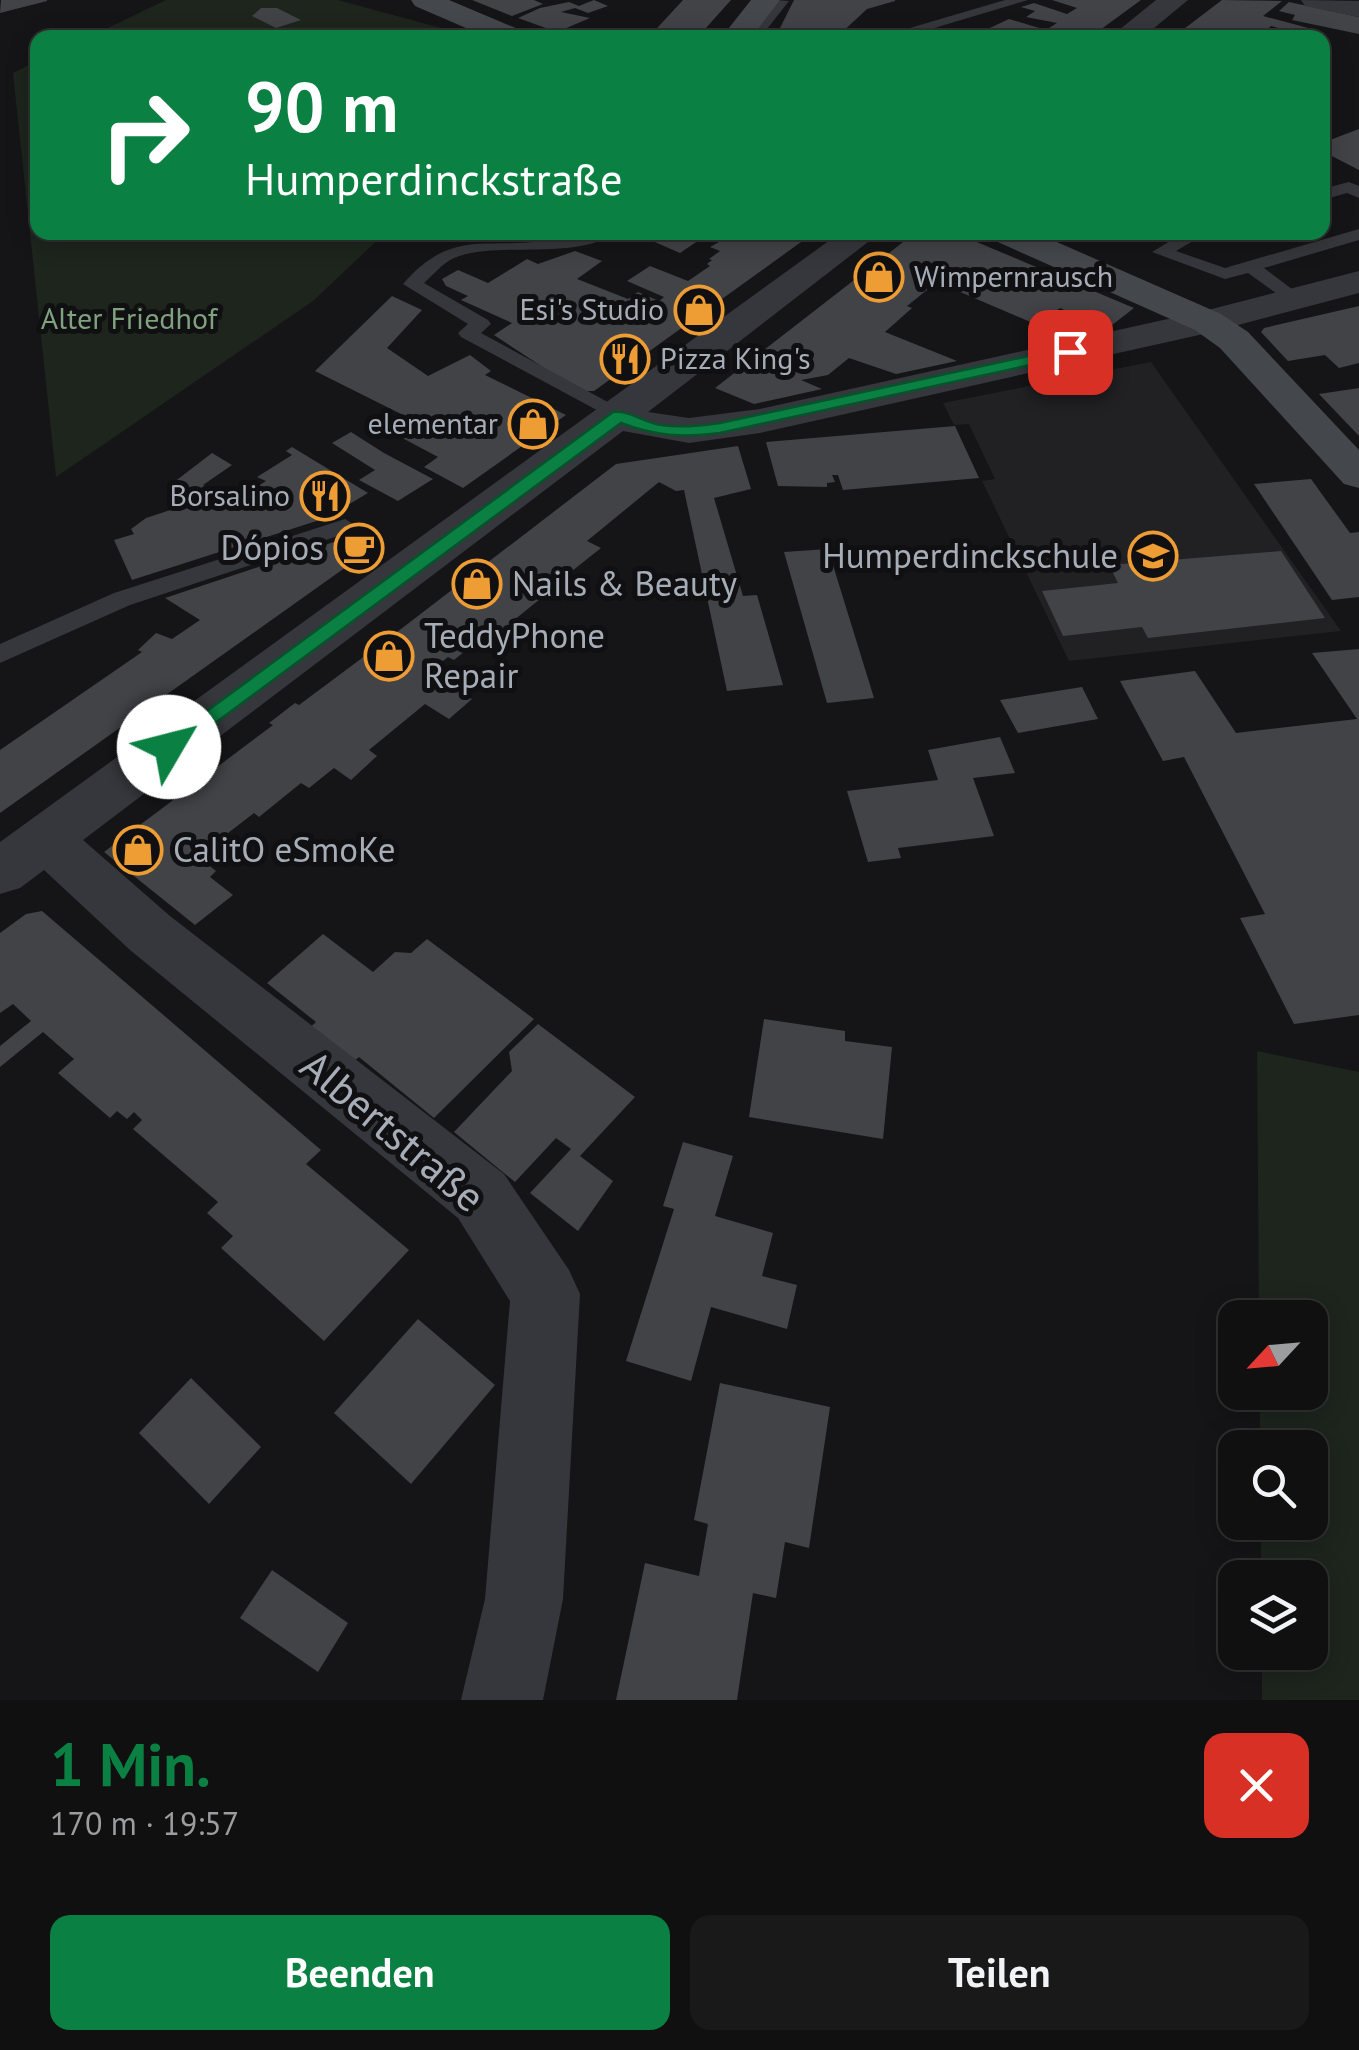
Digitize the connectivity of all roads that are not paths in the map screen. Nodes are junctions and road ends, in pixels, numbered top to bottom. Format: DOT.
graph roads {
  1 [pos="425,0"];
  2 [pos="766,0"];
  3 [pos="1021,0"];
  4 [pos="1174,0"];
  5 [pos="1315,0"];
  6 [pos="782,1"];
  7 [pos="1359,9"];
  8 [pos="496,30"];
  9 [pos="742,30"];
  10 [pos="759,30"];
  11 [pos="912,30"];
  12 [pos="1134,30"];
  13 [pos="1356,188"];
  14 [pos="1330,193"];
  15 [pos="1359,234"];
  16 [pos="570,240"];
  17 [pos="853,240"];
  18 [pos="1021,240"];
  19 [pos="1184,240"];
  20 [pos="1250,266"];
  21 [pos="1359,282"];
  22 [pos="1294,300"];
  23 [pos="1208,322"];
  24 [pos="619,416"];
  25 [pos="1359,474"];
  26 [pos="345,526"];
  27 [pos="0,654"];
  28 [pos="22,855"];
  29 [pos="502,1700"];
  1 -- 8 [label="main road"];
  2 -- 9 [label="main road"];
  3 -- 11 [label="lane"];
  4 -- 12 [label="street"];
  5 -- 7 [label="street"];
  6 -- 10 [label="lane"];
  13 -- 14 [label="lane"];
  15 -- 20 [label="lane"];
  16 -- 24 [label="lane"];
  17 -- 24 [label="street"];
  18 -- 23 [label="main road"];
  19 -- 20 [label="lane"];
  20 -- 22 [label="lane"];
  21 -- 22 [label="street"];
  22 -- 23 [label="street"];
  23 -- 24 [label="street"];
  23 -- 25 [label="main road"];
  24 -- 28 [label="street"];
  26 -- 27 [label="lane"];
  28 -- 29 [label="street, Albertstraße"];
}
